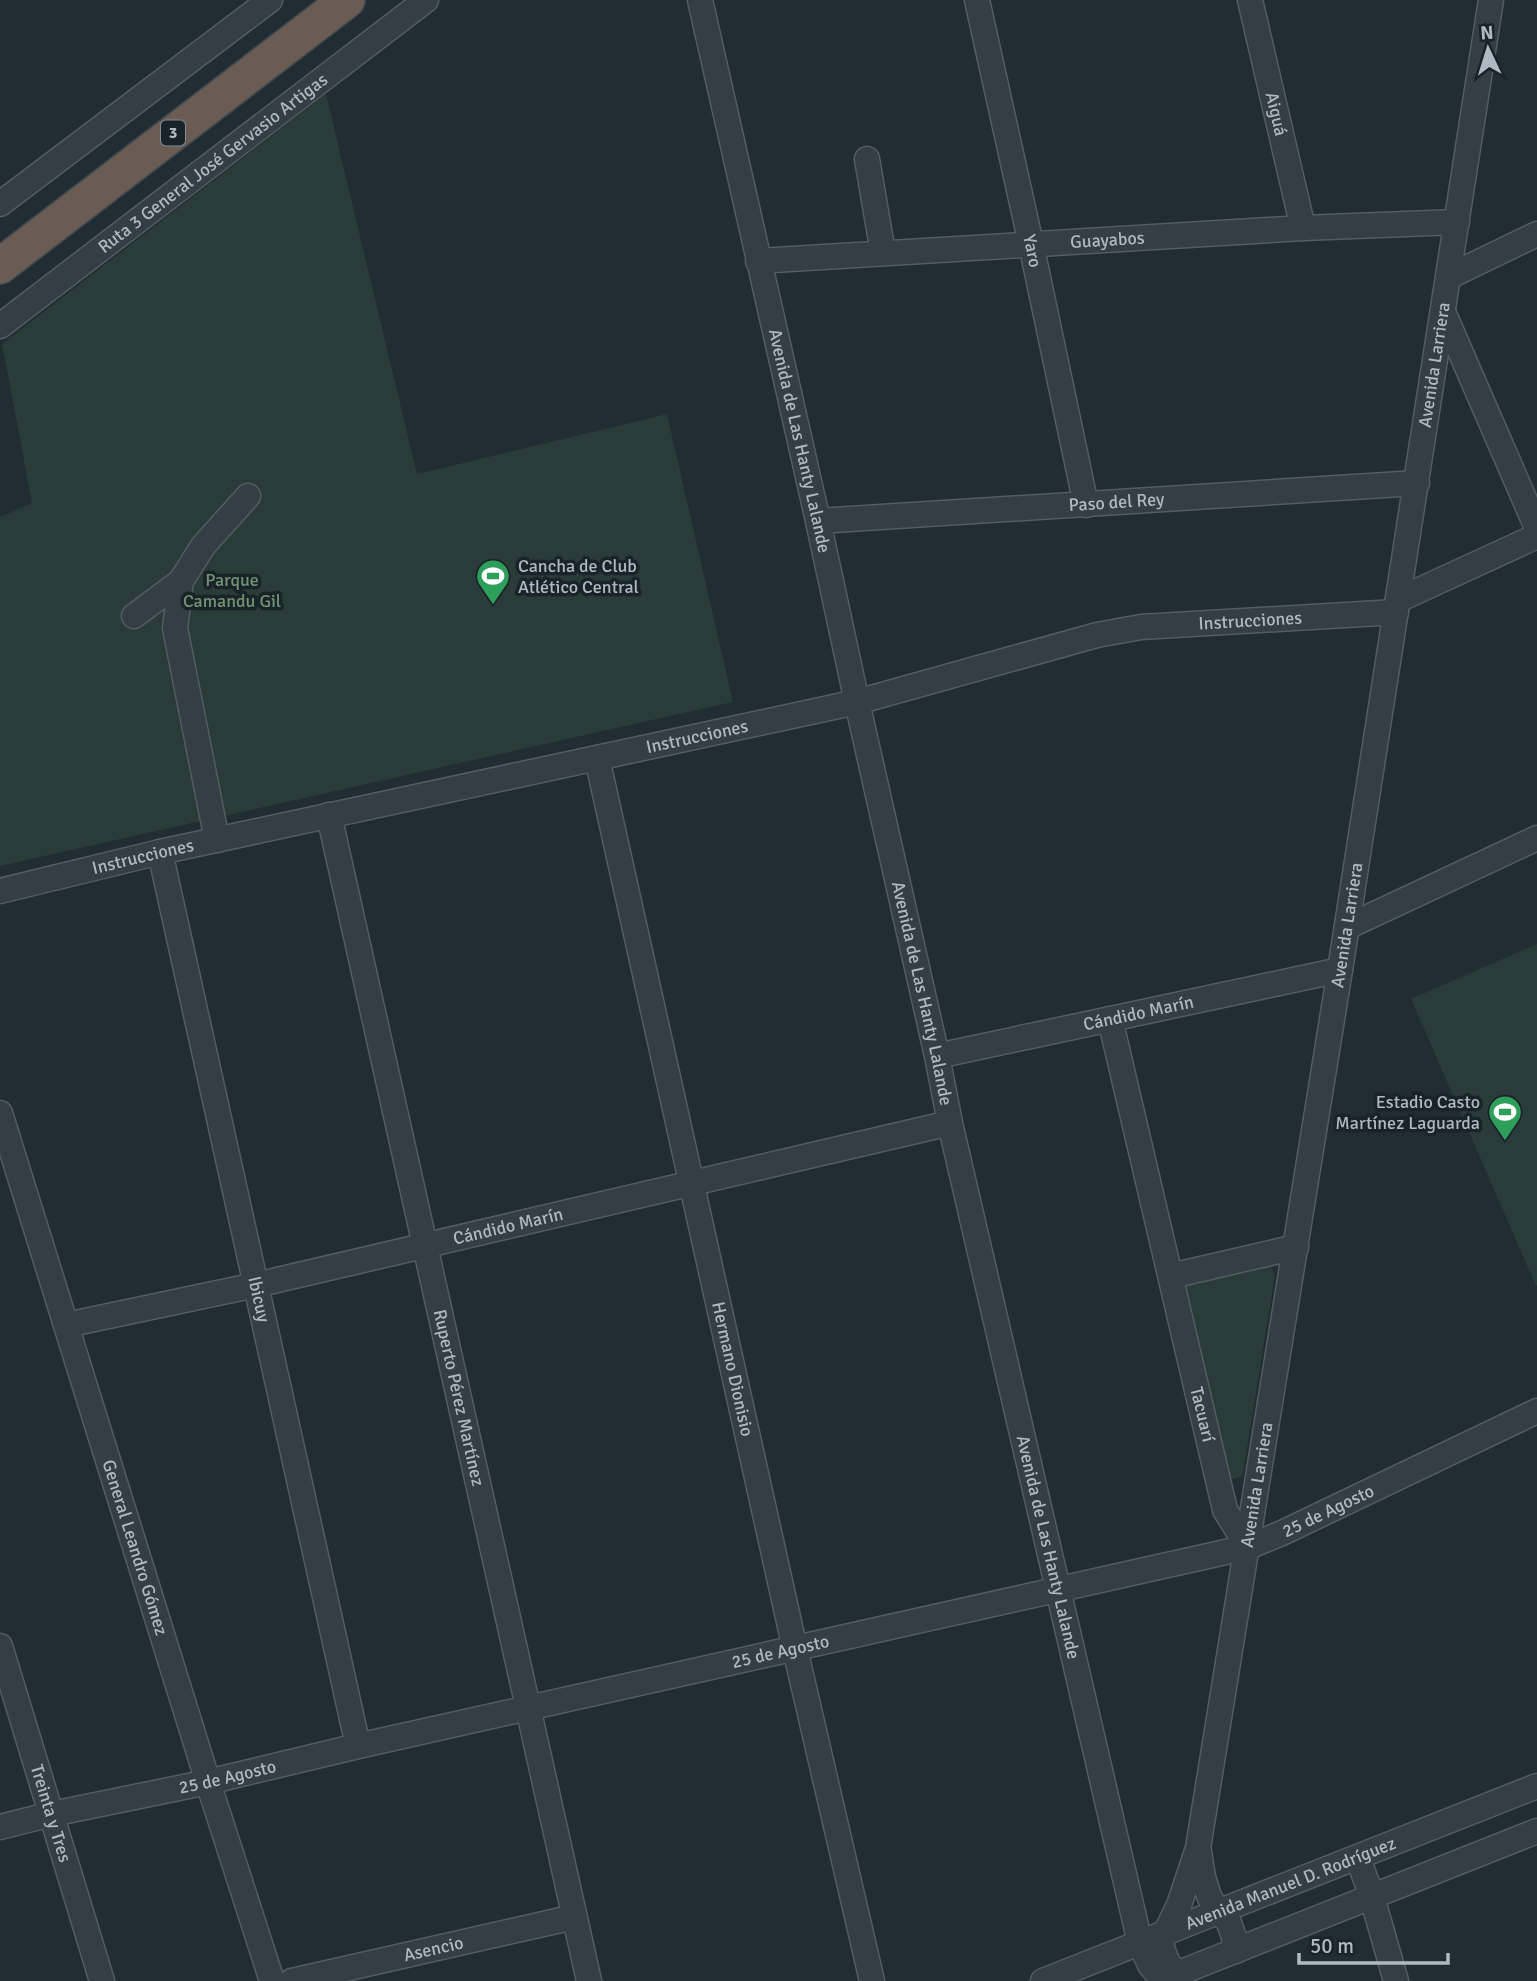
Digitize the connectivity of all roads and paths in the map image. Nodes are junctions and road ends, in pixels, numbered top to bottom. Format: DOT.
graph roads {
  1 [pos="270,0"];
  2 [pos="347,0"];
  3 [pos="426,0"];
  4 [pos="700,0"];
  5 [pos="976,0"];
  6 [pos="1250,0"];
  7 [pos="1491,0"];
  8 [pos="867,159"];
  9 [pos="0,204"];
  10 [pos="1457,222"];
  11 [pos="1303,228"];
  12 [pos="1537,234"];
  13 [pos="1031,244"];
  14 [pos="883,253"];
  15 [pos="758,261"];
  16 [pos="0,267"];
  17 [pos="1448,277"];
  18 [pos="1443,313"];
  19 [pos="0,326"];
  20 [pos="1417,484"];
  21 [pos="248,496"];
  22 [pos="1086,505"];
  23 [pos="818,521"];
  24 [pos="1537,528"];
  25 [pos="1537,536"];
  26 [pos="181,582"];
  27 [pos="1397,606"];
  28 [pos="134,616"];
  29 [pos="857,702"];
  30 [pos="597,758"];
  31 [pos="328,815"];
  32 [pos="1537,838"];
  33 [pos="217,840"];
  34 [pos="160,852"];
  35 [pos="0,891"];
  36 [pos="1347,927"];
  37 [pos="1340,970"];
  38 [pos="1110,1019"];
  39 [pos="937,1056"];
  40 [pos="0,1113"];
  41 [pos="950,1123"];
  42 [pos="9,1170"];
  43 [pos="691,1182"];
  44 [pos="425,1245"];
  45 [pos="1296,1247"];
  46 [pos="1171,1276"];
  47 [pos="256,1285"];
  48 [pos="66,1325"];
  49 [pos="1536,1416"];
  50 [pos="1248,1547"];
  51 [pos="1059,1591"];
  52 [pos="0,1646"];
  53 [pos="795,1649"];
  54 [pos="528,1709"];
  55 [pos="358,1746"];
  56 [pos="208,1782"];
  57 [pos="1537,1786"];
  58 [pos="52,1814"];
  59 [pos="0,1827"];
  60 [pos="1537,1831"];
  61 [pos="1198,1848"];
  62 [pos="1358,1858"];
  63 [pos="1372,1896"];
  64 [pos="1217,1912"];
  65 [pos="574,1917"];
  66 [pos="1165,1933"];
  67 [pos="1140,1942"];
  68 [pos="1236,1951"];
  69 [pos="1167,1978"];
  70 [pos="1391,1980"];
  71 [pos="102,1981"];
  72 [pos="272,1981"];
  73 [pos="292,1981"];
  74 [pos="589,1981"];
  75 [pos="872,1981"];
  76 [pos="1043,1981"];
  1 -- 9 [label="street"];
  2 -- 16 [label="highway, 3"];
  3 -- 19 [label="street, Ruta 3 General José Gervasio Artigas"];
  4 -- 15 [label="street, Avenida de Las Hanty Lalande"];
  5 -- 13 [label="street, Yaro"];
  6 -- 11 [label="street, Aiguá"];
  7 -- 10 [label="street, Avenida Larriera"];
  8 -- 14 [label="street"];
  10 -- 11 [label="street, Guayabos"];
  10 -- 17 [label="street, Avenida Larriera"];
  11 -- 13 [label="street, Guayabos"];
  12 -- 17 [label="street"];
  13 -- 14 [label="street, Guayabos"];
  13 -- 22 [label="street, Yaro"];
  14 -- 15 [label="street, Guayabos"];
  15 -- 23 [label="street, Avenida de Las Hanty Lalande"];
  17 -- 18 [label="street, Avenida Larriera"];
  18 -- 20 [label="street, Avenida Larriera"];
  18 -- 24 [label="street"];
  20 -- 22 [label="street, Paso del Rey"];
  20 -- 27 [label="street, Avenida Larriera"];
  21 -- 26 [label="street"];
  22 -- 23 [label="street, Paso del Rey"];
  23 -- 29 [label="street, Avenida de Las Hanty Lalande"];
  25 -- 27 [label="street, Instrucciones"];
  26 -- 28 [label="street"];
  26 -- 33 [label="street"];
  27 -- 29 [label="street, Instrucciones"];
  27 -- 36 [label="street, Avenida Larriera"];
  29 -- 30 [label="street, Instrucciones"];
  29 -- 39 [label="street, Avenida de Las Hanty Lalande"];
  30 -- 31 [label="street, Instrucciones"];
  30 -- 43 [label="street, Hermano Dionisio"];
  31 -- 33 [label="street, Instrucciones"];
  31 -- 44 [label="street, Ruperto Pérez Martínez"];
  32 -- 36 [label="street"];
  33 -- 34 [label="street, Instrucciones"];
  34 -- 35 [label="street, Instrucciones"];
  34 -- 47 [label="street, Ibicuy"];
  36 -- 37 [label="street, Avenida Larriera"];
  37 -- 38 [label="street, Cándido Marín"];
  37 -- 45 [label="street, Avenida Larriera"];
  38 -- 39 [label="street, Cándido Marín"];
  38 -- 46 [label="street, Tacuarí"];
  39 -- 41 [label="street, Avenida de Las Hanty Lalande"];
  40 -- 42 [label="street, General Leandro Gómez"];
  41 -- 43 [label="street, Cándido Marín"];
  41 -- 51 [label="street, Avenida de Las Hanty Lalande"];
  42 -- 48 [label="street, General Leandro Gómez"];
  43 -- 44 [label="street, Cándido Marín"];
  43 -- 53 [label="street, Hermano Dionisio"];
  44 -- 47 [label="street, Cándido Marín"];
  44 -- 54 [label="street, Ruperto Pérez Martínez"];
  45 -- 46 [label="street"];
  45 -- 50 [label="street, Avenida Larriera"];
  46 -- 50 [label="street, Tacuarí"];
  47 -- 48 [label="street, Cándido Marín"];
  47 -- 55 [label="street, Ibicuy"];
  48 -- 56 [label="street, General Leandro Gómez"];
  49 -- 50 [label="street, 25 de Agosto"];
  50 -- 51 [label="street, 25 de Agosto"];
  50 -- 61 [label="street, Avenida Larriera"];
  51 -- 53 [label="street, 25 de Agosto"];
  51 -- 67 [label="street, Avenida de Las Hanty Lalande"];
  52 -- 58 [label="street, Treinta y Tres"];
  53 -- 54 [label="street, 25 de Agosto"];
  53 -- 75 [label="street, Hermano Dionisio"];
  54 -- 55 [label="street, 25 de Agosto"];
  54 -- 65 [label="street, Ruperto Pérez Martínez"];
  55 -- 56 [label="street, 25 de Agosto"];
  56 -- 58 [label="street, 25 de Agosto"];
  56 -- 72 [label="street, General Leandro Gómez"];
  57 -- 62 [label="street, Avenida Manuel D. Rodríguez"];
  58 -- 59 [label="street, 25 de Agosto"];
  58 -- 71 [label="street, Treinta y Tres"];
  60 -- 63 [label="street"];
  61 -- 64 [label="street, Avenida Larriera"];
  61 -- 66 [label="street, Avenida Larriera"];
  62 -- 63 [label="street"];
  62 -- 64 [label="street, Avenida Manuel D. Rodríguez"];
  63 -- 68 [label="street"];
  63 -- 70 [label="street"];
  64 -- 66 [label="street, Avenida Manuel D. Rodríguez"];
  64 -- 68 [label="street, Avenida Larriera"];
  65 -- 73 [label="street, Asencio"];
  65 -- 74 [label="street, Ruperto Pérez Martínez"];
  66 -- 67 [label="street, Avenida Manuel D. Rodríguez"];
  66 -- 69 [label="street"];
  67 -- 69 [label="street, Avenida de Las Hanty Lalande"];
  67 -- 76 [label="street, Avenida Manuel D. Rodríguez"];
  68 -- 69 [label="street"];
}
